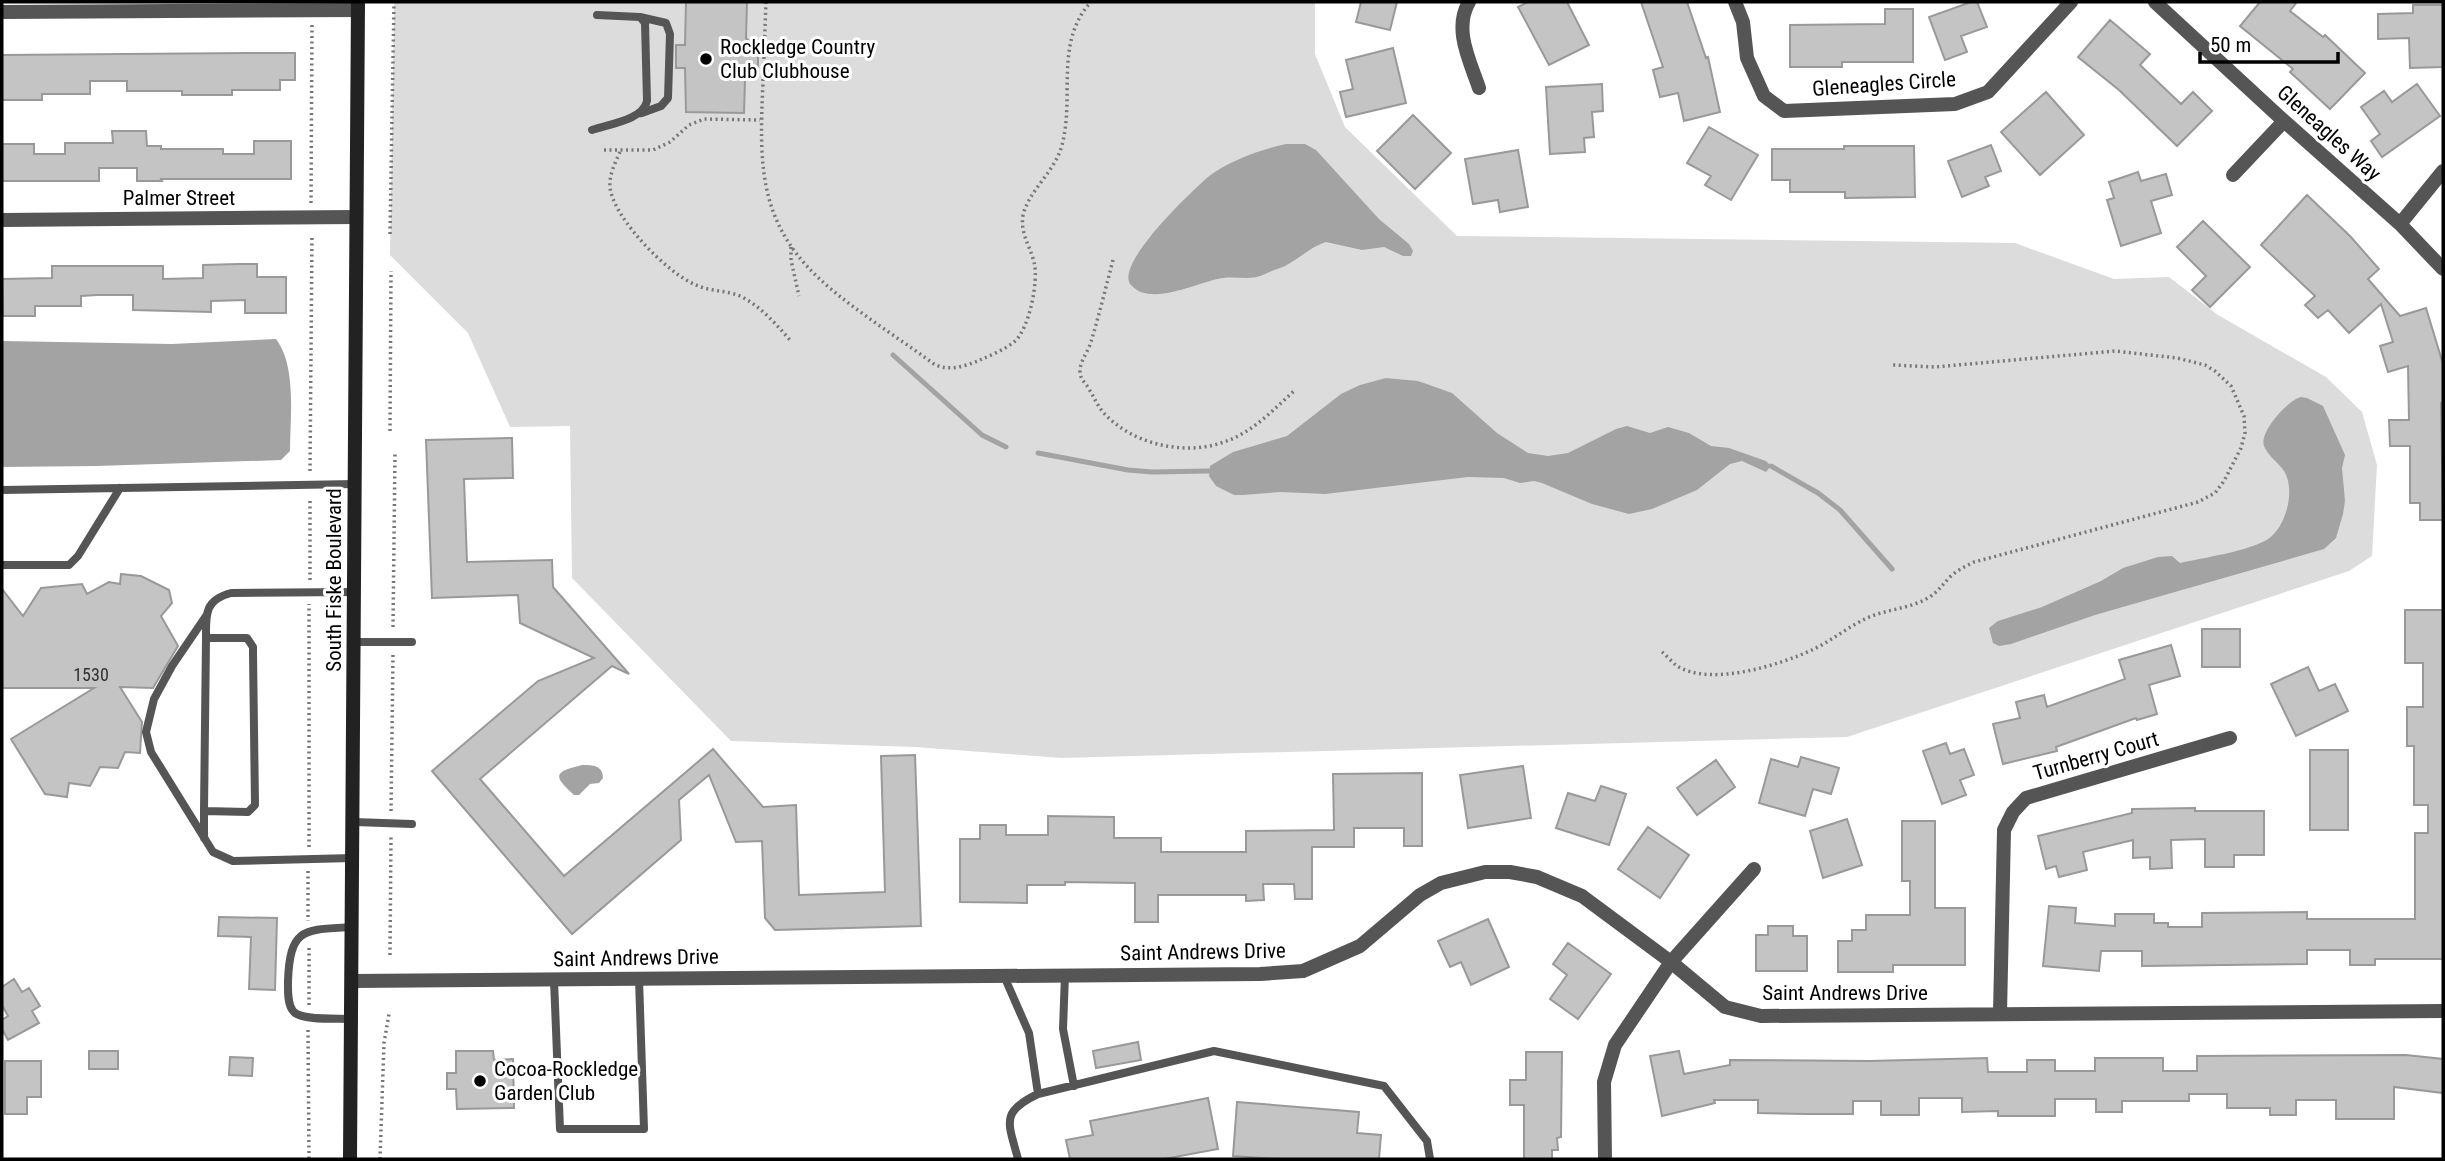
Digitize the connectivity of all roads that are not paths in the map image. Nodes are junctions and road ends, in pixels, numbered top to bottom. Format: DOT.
graph roads {
  1 [pos="1469,2"];
  2 [pos="1735,2"];
  3 [pos="2071,2"];
  4 [pos="2155,2"];
  5 [pos="358,6"];
  6 [pos="2,12"];
  7 [pos="597,15"];
  8 [pos="640,17"];
  9 [pos="1479,88"];
  10 [pos="639,114"];
  11 [pos="2284,121"];
  12 [pos="592,130"];
  13 [pos="2443,172"];
  14 [pos="2233,175"];
  15 [pos="356,217"];
  16 [pos="2,220"];
  17 [pos="2400,224"];
  18 [pos="2443,269"];
  19 [pos="355,484"];
  20 [pos="120,488"];
  21 [pos="2,490"];
  22 [pos="2,565"];
  23 [pos="354,592"];
  24 [pos="206,616"];
  25 [pos="206,638"];
  26 [pos="354,642"];
  27 [pos="412,642"];
  28 [pos="2230,738"];
  29 [pos="204,811"];
  30 [pos="354,822"];
  31 [pos="412,824"];
  32 [pos="204,838"];
  33 [pos="353,858"];
  34 [pos="1754,869"];
  35 [pos="353,927"];
  36 [pos="1671,962"];
  37 [pos="1065,975"];
  38 [pos="1004,976"];
  39 [pos="639,979"];
  40 [pos="554,980"];
  41 [pos="353,981"];
  42 [pos="2443,1011"];
  43 [pos="2000,1013"];
  44 [pos="352,1018"];
  45 [pos="1074,1086"];
  46 [pos="1038,1094"];
  47 [pos="350,1159"];
  48 [pos="1018,1159"];
  49 [pos="1430,1159"];
  50 [pos="1605,1159"];
  1 -- 9 [label="street"];
  2 -- 3 [label="street, Gleneagles Circle"];
  4 -- 11 [label="street, Gleneagles Way"];
  5 -- 6 [label="street"];
  5 -- 15 [label="main road, South Fiske Boulevard"];
  7 -- 8 [label="lane"];
  8 -- 10 [label="lane"];
  8 -- 10 [label="lane"];
  10 -- 12 [label="lane"];
  11 -- 14 [label="street"];
  11 -- 17 [label="street, Gleneagles Way"];
  13 -- 17 [label="street"];
  15 -- 16 [label="street, Palmer Street"];
  15 -- 19 [label="main road, South Fiske Boulevard"];
  17 -- 18 [label="street, Gleneagles Way"];
  19 -- 20 [label="lane"];
  19 -- 23 [label="main road, South Fiske Boulevard"];
  20 -- 21 [label="lane"];
  20 -- 22 [label="lane"];
  23 -- 24 [label="lane"];
  23 -- 26 [label="main road, South Fiske Boulevard"];
  24 -- 25 [label="lane"];
  24 -- 32 [label="lane"];
  25 -- 29 [label="lane"];
  25 -- 29 [label="lane"];
  26 -- 27 [label="lane"];
  26 -- 30 [label="main road, South Fiske Boulevard"];
  28 -- 43 [label="street, Turnberry Court"];
  29 -- 32 [label="lane"];
  30 -- 31 [label="lane"];
  30 -- 33 [label="main road, South Fiske Boulevard"];
  32 -- 33 [label="lane"];
  33 -- 35 [label="main road, South Fiske Boulevard"];
  34 -- 36 [label="street"];
  35 -- 41 [label="main road, South Fiske Boulevard"];
  35 -- 44 [label="lane"];
  36 -- 37 [label="street, Saint Andrews Drive"];
  36 -- 43 [label="street, Saint Andrews Drive"];
  36 -- 50 [label="street"];
  37 -- 38 [label="street, Saint Andrews Drive"];
  37 -- 45 [label="lane"];
  38 -- 39 [label="street, Saint Andrews Drive"];
  38 -- 46 [label="lane"];
  39 -- 40 [label="street, Saint Andrews Drive"];
  39 -- 40 [label="lane"];
  40 -- 41 [label="street, Saint Andrews Drive"];
  41 -- 44 [label="main road, South Fiske Boulevard"];
  42 -- 43 [label="street, Saint Andrews Drive"];
  44 -- 47 [label="main road, South Fiske Boulevard"];
  45 -- 46 [label="lane"];
  45 -- 49 [label="lane"];
  46 -- 48 [label="lane"];
}
